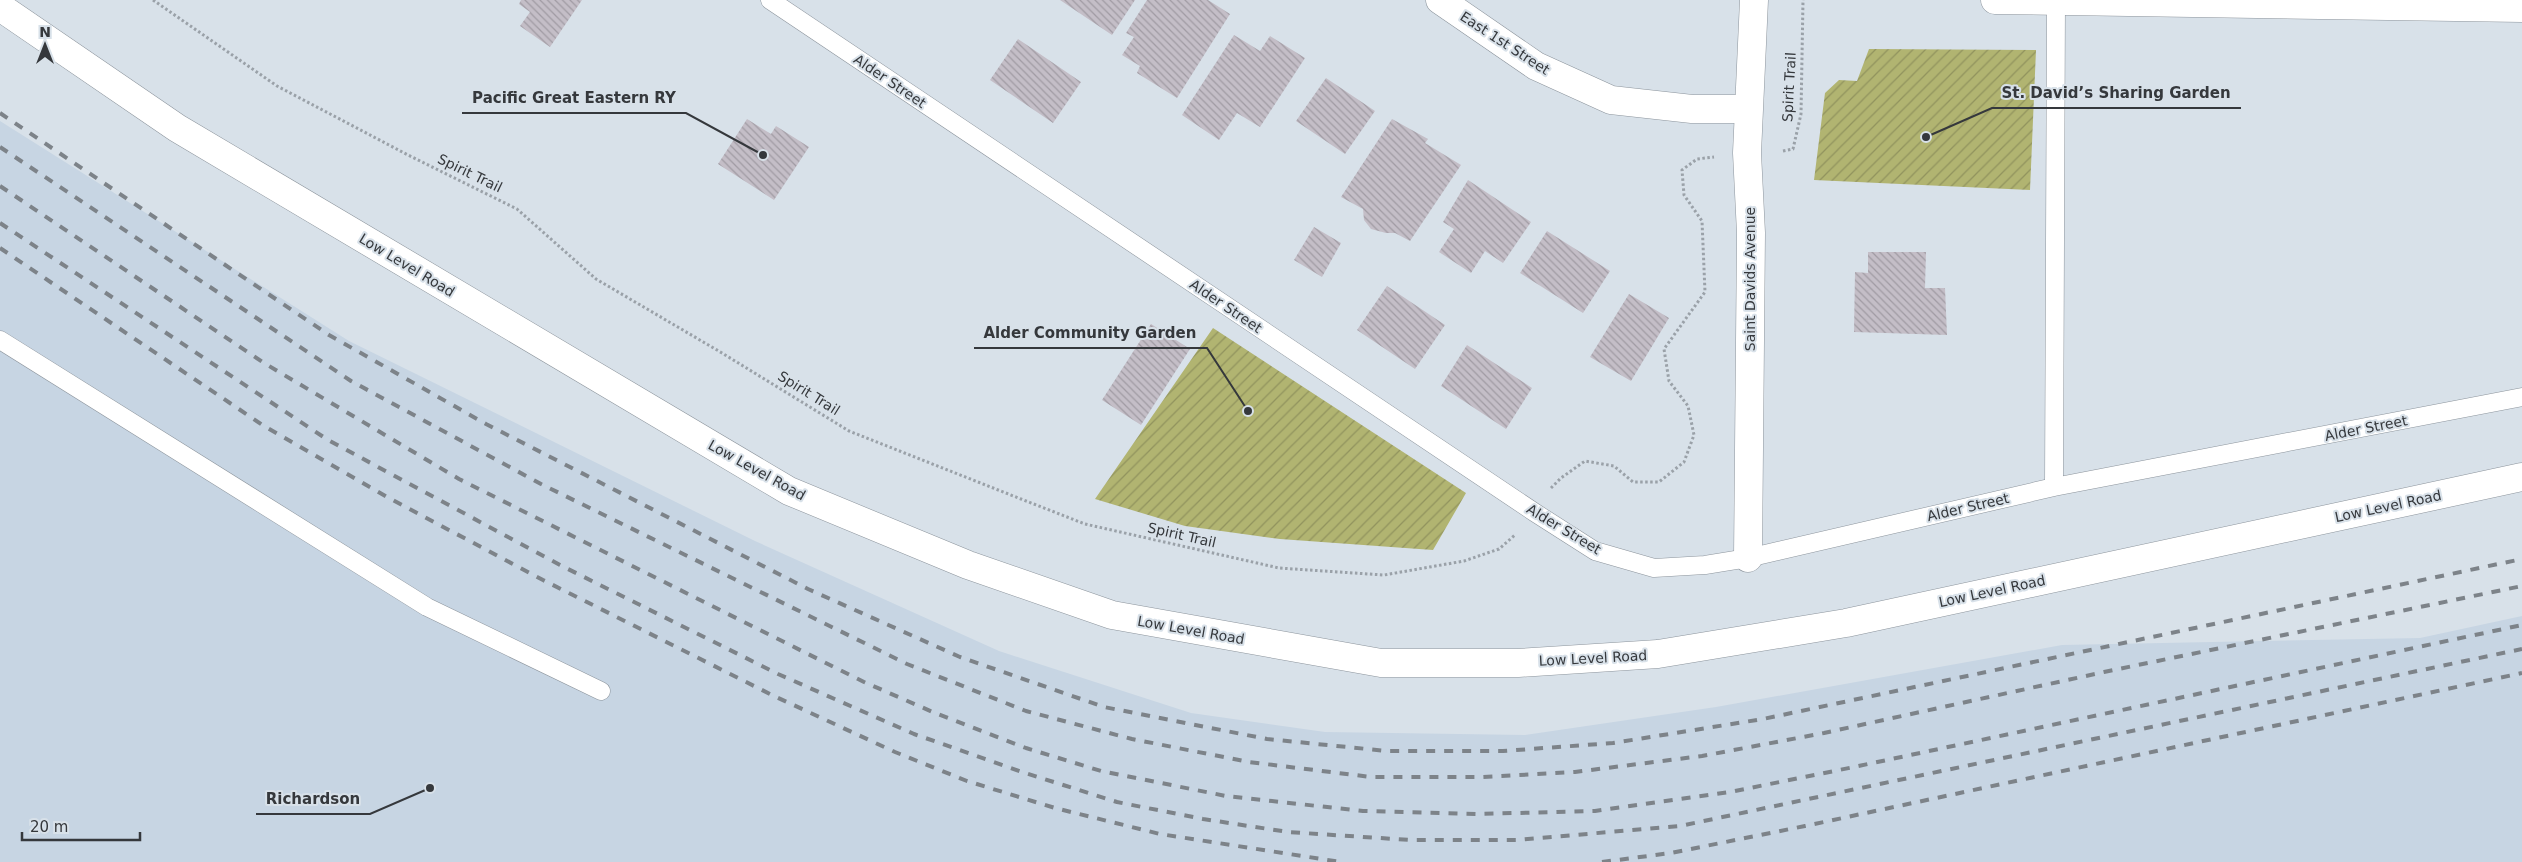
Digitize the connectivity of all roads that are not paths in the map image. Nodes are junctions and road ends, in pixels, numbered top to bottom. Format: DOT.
graph roads {
  1 [pos="770,0"];
  2 [pos="1440,0"];
  3 [pos="1754,0"];
  4 [pos="1995,0"];
  5 [pos="2056,1"];
  6 [pos="0,7"];
  7 [pos="2522,8"];
  8 [pos="1748,109"];
  9 [pos="0,340"];
  10 [pos="2522,397"];
  11 [pos="2522,477"];
  12 [pos="2054,487"];
  13 [pos="1748,558"];
  14 [pos="601,691"];
  1 -- 13 [label="lane, Alder Street"];
  2 -- 8 [label="main road, East 1st Street"];
  3 -- 8 [label="main road, Saint Davids Avenue"];
  4 -- 5 [label="main road"];
  5 -- 7 [label="main road"];
  5 -- 12 [label="lane"];
  6 -- 11 [label="main road, Low Level Road"];
  8 -- 13 [label="main road, Saint Davids Avenue"];
  9 -- 14 [label="lane"];
  10 -- 12 [label="lane, Alder Street"];
  12 -- 13 [label="lane, Alder Street"];
}
